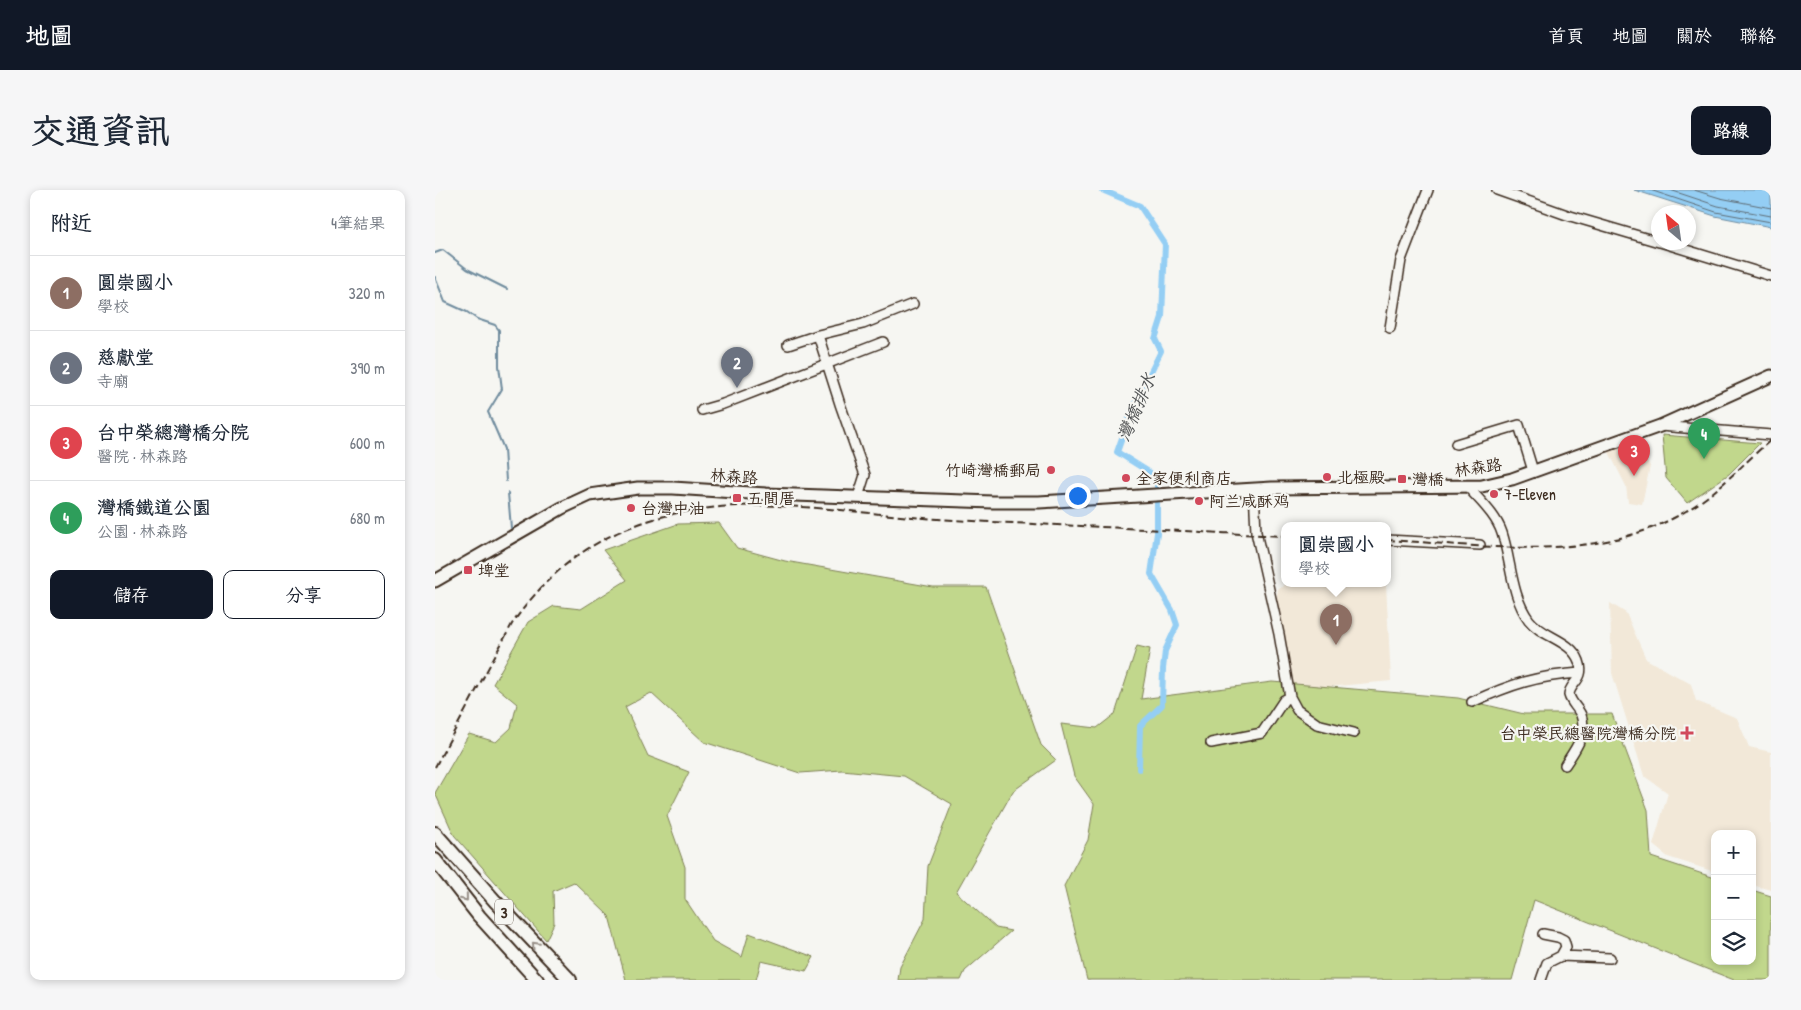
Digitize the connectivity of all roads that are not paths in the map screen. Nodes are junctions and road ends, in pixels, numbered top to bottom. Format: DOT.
graph roads {
  1 [pos="1428,190"];
  2 [pos="1497,190"];
  3 [pos="1651,240"];
  4 [pos="1685,250"];
  5 [pos="1771,276"];
  6 [pos="913,304"];
  7 [pos="1390,328"];
  8 [pos="818,335"];
  9 [pos="883,342"];
  10 [pos="788,345"];
  11 [pos="827,363"];
  12 [pos="1771,376"];
  13 [pos="702,410"];
  14 [pos="1660,426"];
  15 [pos="1771,435"];
  16 [pos="1456,444"];
  17 [pos="1533,471"];
  18 [pos="1468,487"];
  19 [pos="1254,489"];
  20 [pos="858,497"];
  21 [pos="1391,540"];
  22 [pos="1480,545"];
  23 [pos="435,581"];
  24 [pos="1580,673"];
  25 [pos="1290,697"];
  26 [pos="1472,702"];
  27 [pos="1354,733"];
  28 [pos="1211,743"];
  29 [pos="1565,765"];
  30 [pos="438,837"];
  31 [pos="435,860"];
  32 [pos="1543,934"];
  33 [pos="1561,956"];
  34 [pos="1610,958"];
  35 [pos="537,980"];
  36 [pos="569,980"];
  37 [pos="1541,980"];
  1 -- 7 [label="street"];
  2 -- 3 [label="street"];
  4 -- 5 [label="street"];
  6 -- 8 [label="street"];
  8 -- 10 [label="street"];
  8 -- 11 [label="street"];
  9 -- 11 [label="street"];
  11 -- 13 [label="street"];
  11 -- 20 [label="street"];
  12 -- 14 [label="main road, 林森路"];
  14 -- 15 [label="street"];
  14 -- 17 [label="main road, 林森路"];
  16 -- 17 [label="street"];
  17 -- 18 [label="main road, 林森路"];
  18 -- 19 [label="main road, 林森路"];
  18 -- 24 [label="street"];
  19 -- 20 [label="main road, 林森路"];
  19 -- 25 [label="street"];
  20 -- 23 [label="main road, 林森路"];
  21 -- 22 [label="street"];
  24 -- 26 [label="street"];
  24 -- 29 [label="street"];
  25 -- 27 [label="street"];
  25 -- 28 [label="street"];
  36 -- 30 [label="highway, 3, one-way"];
  31 -- 35 [label="highway, 3, one-way"];
  32 -- 33 [label="street"];
  33 -- 34 [label="street"];
  33 -- 37 [label="street"];
}
